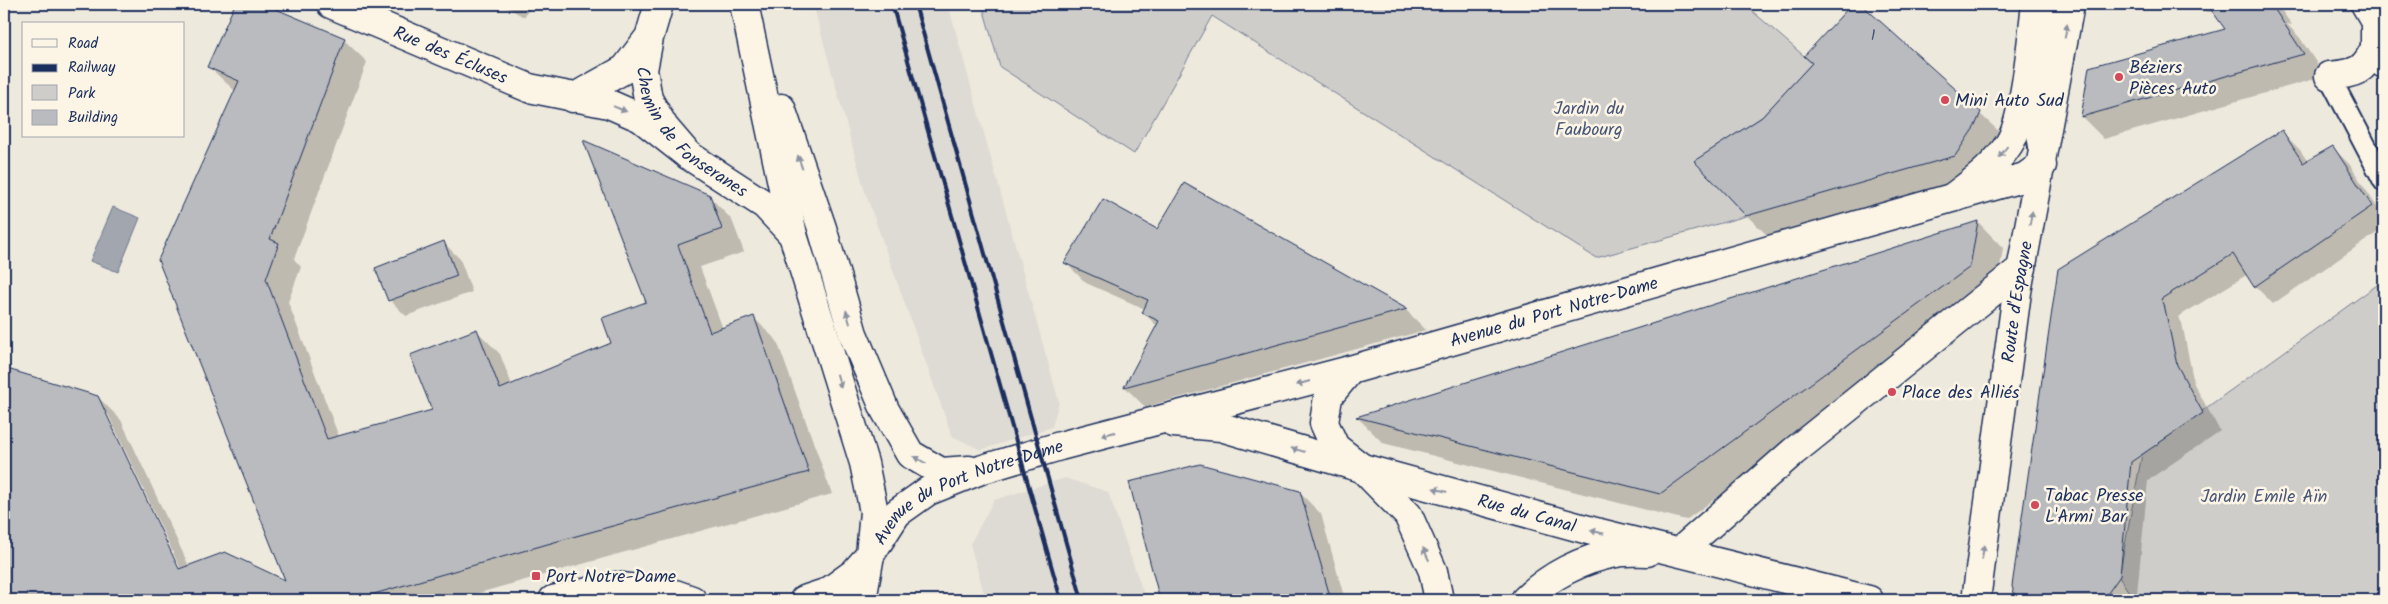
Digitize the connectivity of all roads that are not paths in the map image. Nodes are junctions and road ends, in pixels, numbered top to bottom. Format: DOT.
graph roads {
  1 [pos="331,4"];
  2 [pos="659,4"];
  3 [pos="744,4"];
  4 [pos="2036,4"];
  5 [pos="2052,4"];
  6 [pos="2070,4"];
  7 [pos="2365,4"];
  8 [pos="649,38"];
  9 [pos="2380,56"];
  10 [pos="2329,76"];
  11 [pos="573,98"];
  12 [pos="688,155"];
  13 [pos="2042,165"];
  14 [pos="2384,181"];
  15 [pos="1953,197"];
  16 [pos="793,235"];
  17 [pos="2022,268"];
  18 [pos="1350,370"];
  19 [pos="1155,421"];
  20 [pos="1362,468"];
  21 [pos="983,469"];
  22 [pos="1678,552"];
  23 [pos="870,555"];
  24 [pos="553,600"];
  25 [pos="692,600"];
  26 [pos="804,600"];
  27 [pos="862,600"];
  28 [pos="1439,600"];
  29 [pos="1525,600"];
  30 [pos="1869,600"];
  31 [pos="1976,600"];
  1 -- 11 [label="main road, Rue des Écluses"];
  2 -- 8 [label="main road, Chemin de Fonseranes"];
  3 -- 16 [label="main road"];
  21 -- 3 [label="main road, one-way"];
  4 -- 15 [label="main road, Avenue du Port Notre-Dame, one-way"];
  5 -- 13 [label="lane"];
  13 -- 6 [label="main road, Route d'Espagne, one-way"];
  7 -- 9 [label="main road"];
  8 -- 11 [label="main road"];
  8 -- 12 [label="main road, Chemin de Fonseranes"];
  9 -- 10 [label="main road"];
  10 -- 14 [label="lane"];
  11 -- 12 [label="main road, Rue des Écluses, one-way"];
  12 -- 16 [label="main road, Chemin de Fonseranes"];
  13 -- 15 [label="main road, Avenue du Port Notre-Dame"];
  17 -- 13 [label="main road, Route d'Espagne, one-way"];
  15 -- 18 [label="main road, Avenue du Port Notre-Dame"];
  16 -- 23 [label="main road, one-way"];
  17 -- 22 [label="main road"];
  31 -- 17 [label="main road, Route d'Espagne, one-way"];
  18 -- 19 [label="main road, Avenue du Port Notre-Dame, one-way"];
  18 -- 20 [label="main road, Rue du Canal"];
  20 -- 19 [label="main road, Avenue du Port Notre-Dame, one-way"];
  19 -- 21 [label="main road, Avenue du Port Notre-Dame, one-way"];
  22 -- 20 [label="main road, Rue du Canal, one-way"];
  28 -- 20 [label="main road, one-way"];
  21 -- 23 [label="main road, Avenue du Port Notre-Dame"];
  22 -- 29 [label="main road"];
  22 -- 30 [label="main road, Rue du Canal"];
  23 -- 26 [label="main road, Avenue du Port Notre-Dame"];
  23 -- 27 [label="main road"];
  24 -- 25 [label="main road"];
}
